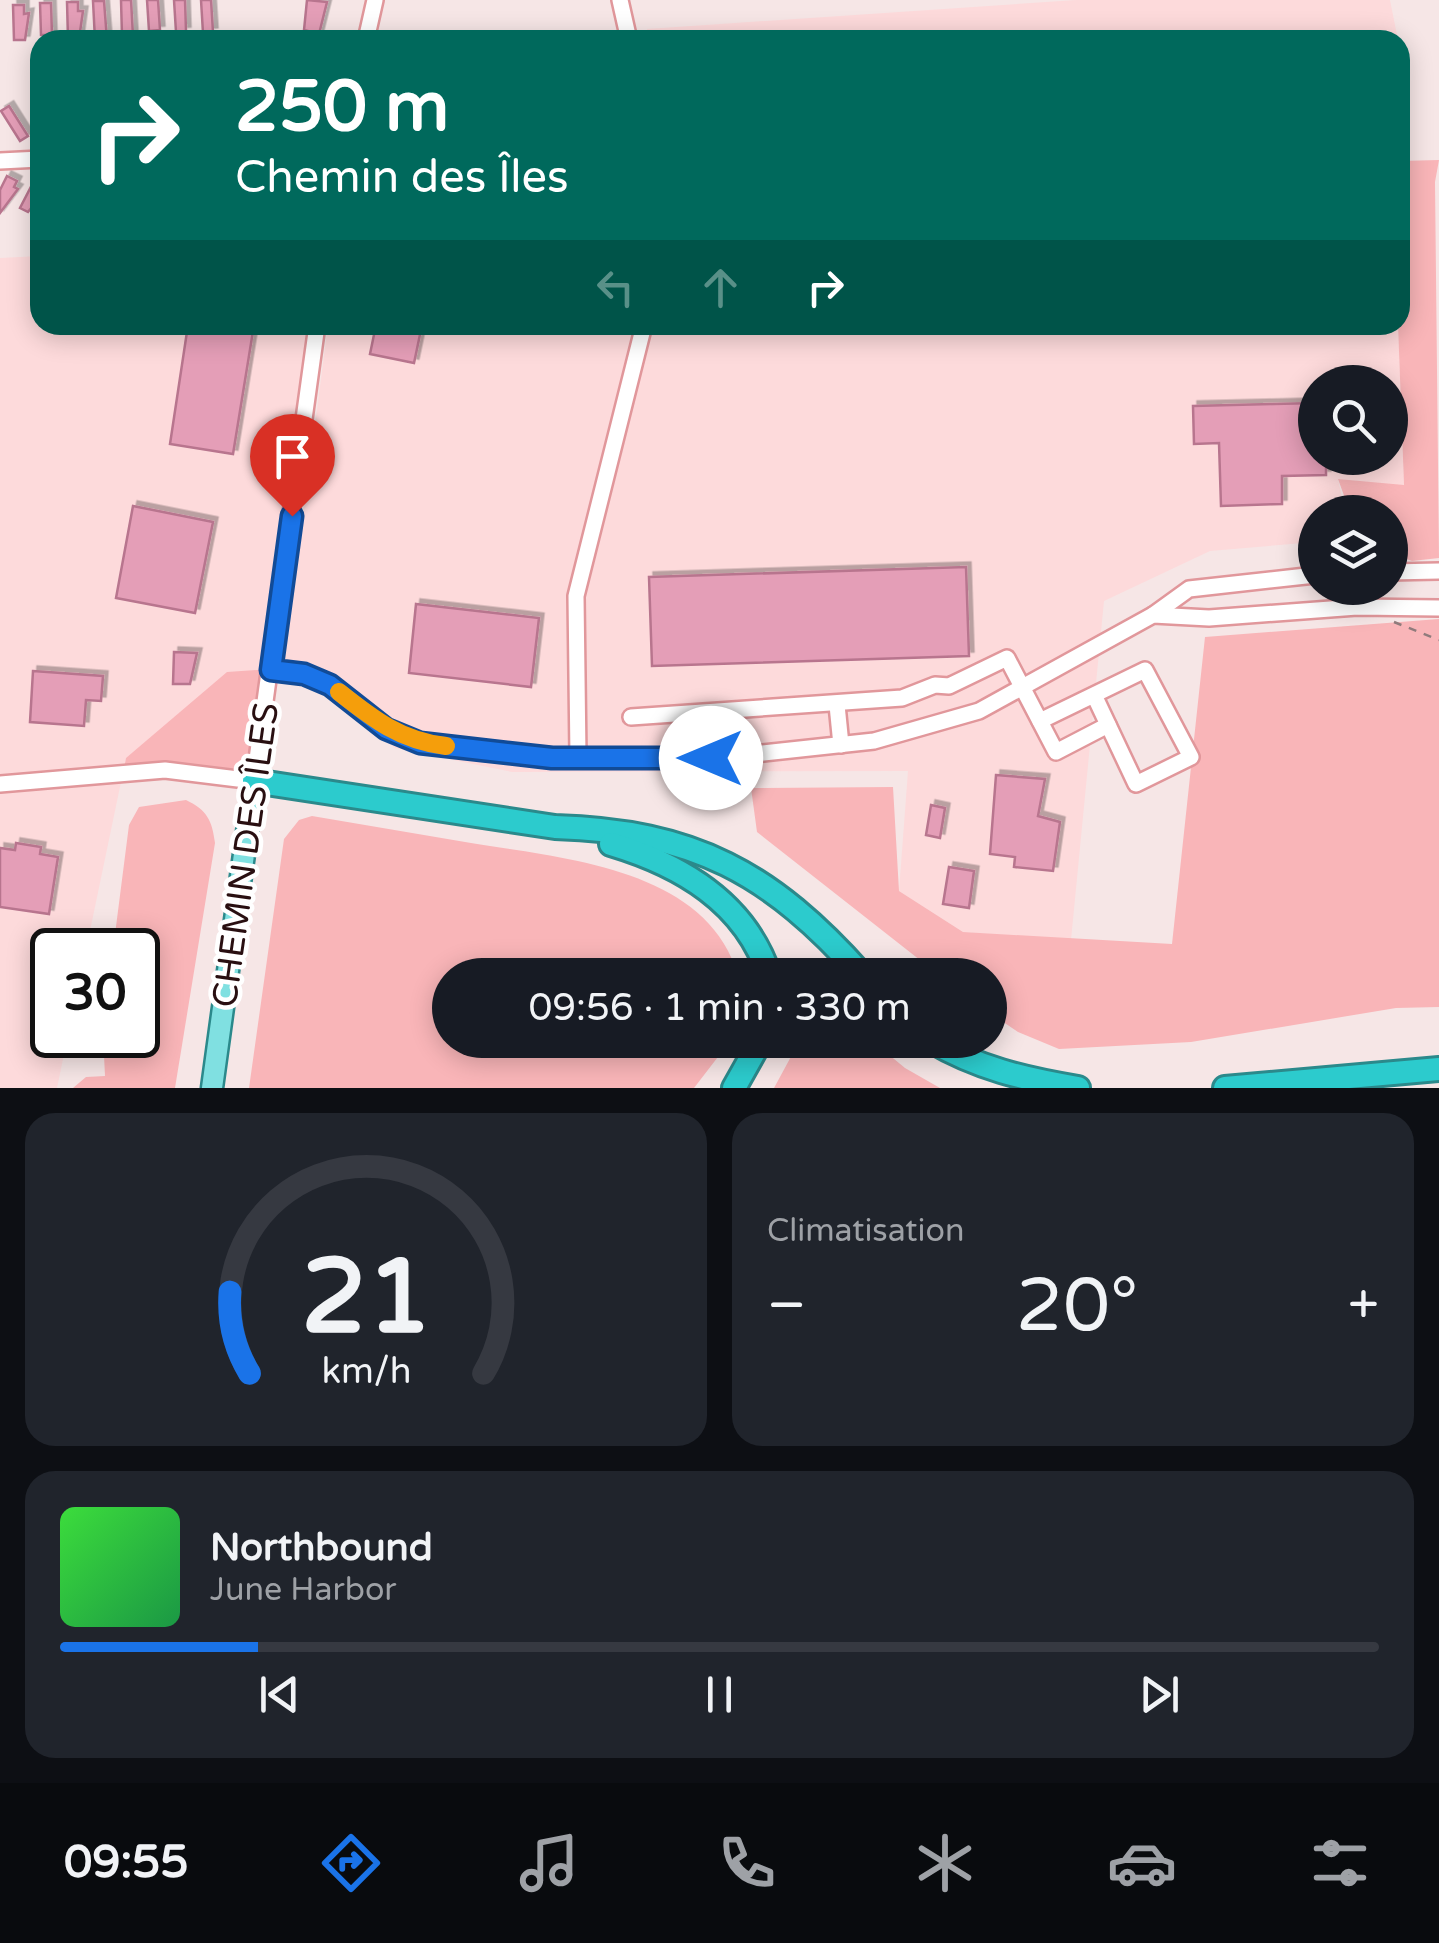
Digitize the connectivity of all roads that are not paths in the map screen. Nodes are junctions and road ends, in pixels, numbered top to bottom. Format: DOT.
graph roads {
  1 [pos="375,0"];
  2 [pos="620,0"];
  3 [pos="368,30"];
  4 [pos="627,30"];
  5 [pos="30,160"];
  6 [pos="0,161"];
  7 [pos="317,335"];
  8 [pos="641,335"];
  9 [pos="1439,571"];
  10 [pos="1408,572"];
  11 [pos="1298,577"];
  12 [pos="1439,608"];
  13 [pos="1152,615"];
  14 [pos="271,670"];
  15 [pos="949,686"];
  16 [pos="1023,687"];
  17 [pos="1094,694"];
  18 [pos="838,705"];
  19 [pos="713,712"];
  20 [pos="631,717"];
  21 [pos="950,720"];
  22 [pos="1040,721"];
  23 [pos="1108,725"];
  24 [pos="842,744"];
  25 [pos="578,758"];
  26 [pos="711,758"];
  27 [pos="254,781"];
  28 [pos="0,784"];
  29 [pos="555,827"];
  30 [pos="764,958"];
  31 [pos="846,958"];
  32 [pos="752,1058"];
  33 [pos="962,1058"];
  34 [pos="1439,1072"];
  35 [pos="212,1088"];
  36 [pos="734,1088"];
  37 [pos="1078,1088"];
  38 [pos="1224,1088"];
  39 [pos="1360,1088"];
  1 -- 3 [label="street"];
  2 -- 4 [label="street"];
  5 -- 6 [label="street"];
  7 -- 14 [label="street, CHEMIN DES ÎLES"];
  8 -- 25 [label="street"];
  9 -- 10 [label="street"];
  11 -- 13 [label="street"];
  12 -- 13 [label="street"];
  13 -- 16 [label="street"];
  14 -- 25 [label="street"];
  14 -- 27 [label="street, CHEMIN DES ÎLES"];
  15 -- 16 [label="street"];
  15 -- 18 [label="street"];
  15 -- 21 [label="street"];
  16 -- 21 [label="street"];
  16 -- 22 [label="street"];
  17 -- 22 [label="street"];
  17 -- 23 [label="street"];
  17 -- 23 [label="street"];
  18 -- 19 [label="street"];
  18 -- 24 [label="street"];
  19 -- 20 [label="street"];
  19 -- 26 [label="street"];
  21 -- 24 [label="street"];
  22 -- 23 [label="street"];
  24 -- 26 [label="street"];
  25 -- 26 [label="street"];
  27 -- 28 [label="street"];
  27 -- 29 [label="highway"];
  27 -- 35 [label="main road, CHEMIN DES ÎLES"];
  29 -- 30 [label="highway"];
  29 -- 31 [label="highway"];
  32 -- 36 [label="highway"];
  33 -- 37 [label="highway"];
  34 -- 38 [label="highway"];
  34 -- 39 [label="highway"];
}
